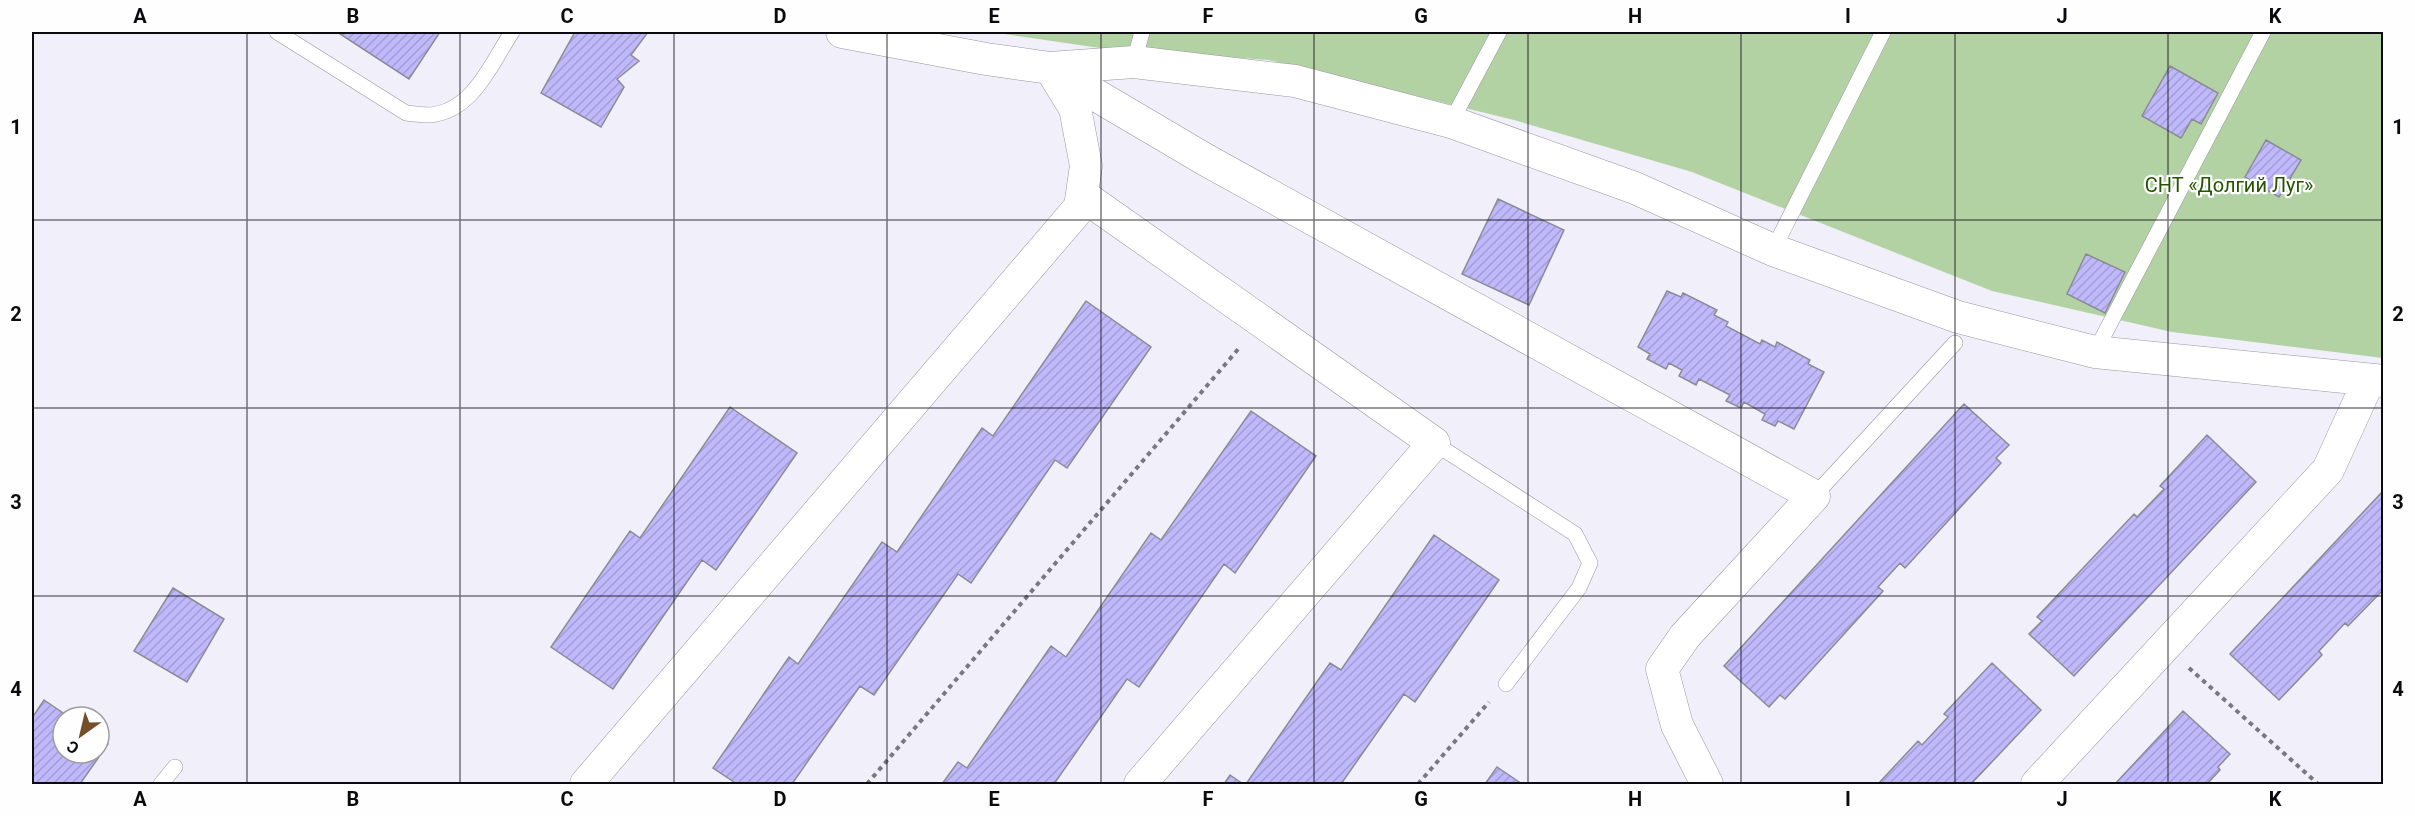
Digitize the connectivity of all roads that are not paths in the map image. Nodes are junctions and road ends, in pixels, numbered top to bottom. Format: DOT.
graph roads {
  1 [pos="277,32"];
  2 [pos="512,32"];
  3 [pos="842,32"];
  4 [pos="1142,32"];
  5 [pos="1499,32"];
  6 [pos="1884,32"];
  7 [pos="2263,32"];
  8 [pos="1134,62"];
  9 [pos="1050,68"];
  10 [pos="1451,122"];
  11 [pos="1082,195"];
  12 [pos="1773,250"];
  13 [pos="1955,343"];
  14 [pos="2094,352"];
  15 [pos="2376,380"];
  16 [pos="1434,443"];
  17 [pos="1814,496"];
  18 [pos="1506,684"];
  19 [pos="175,767"];
  20 [pos="597,781"];
  21 [pos="161,784"];
  22 [pos="1140,784"];
  23 [pos="1707,784"];
  24 [pos="2037,784"];
  1 -- 2 [label="lane"];
  3 -- 9 [label="street"];
  4 -- 8 [label="lane"];
  5 -- 10 [label="lane"];
  6 -- 12 [label="lane"];
  7 -- 14 [label="lane"];
  8 -- 9 [label="street"];
  8 -- 10 [label="street"];
  9 -- 11 [label="street"];
  9 -- 17 [label="street"];
  10 -- 12 [label="street"];
  11 -- 16 [label="street"];
  11 -- 20 [label="street"];
  12 -- 14 [label="street"];
  13 -- 17 [label="lane"];
  14 -- 15 [label="street"];
  15 -- 24 [label="street"];
  16 -- 18 [label="lane"];
  16 -- 22 [label="street"];
  17 -- 23 [label="street"];
  19 -- 21 [label="lane"];
}
